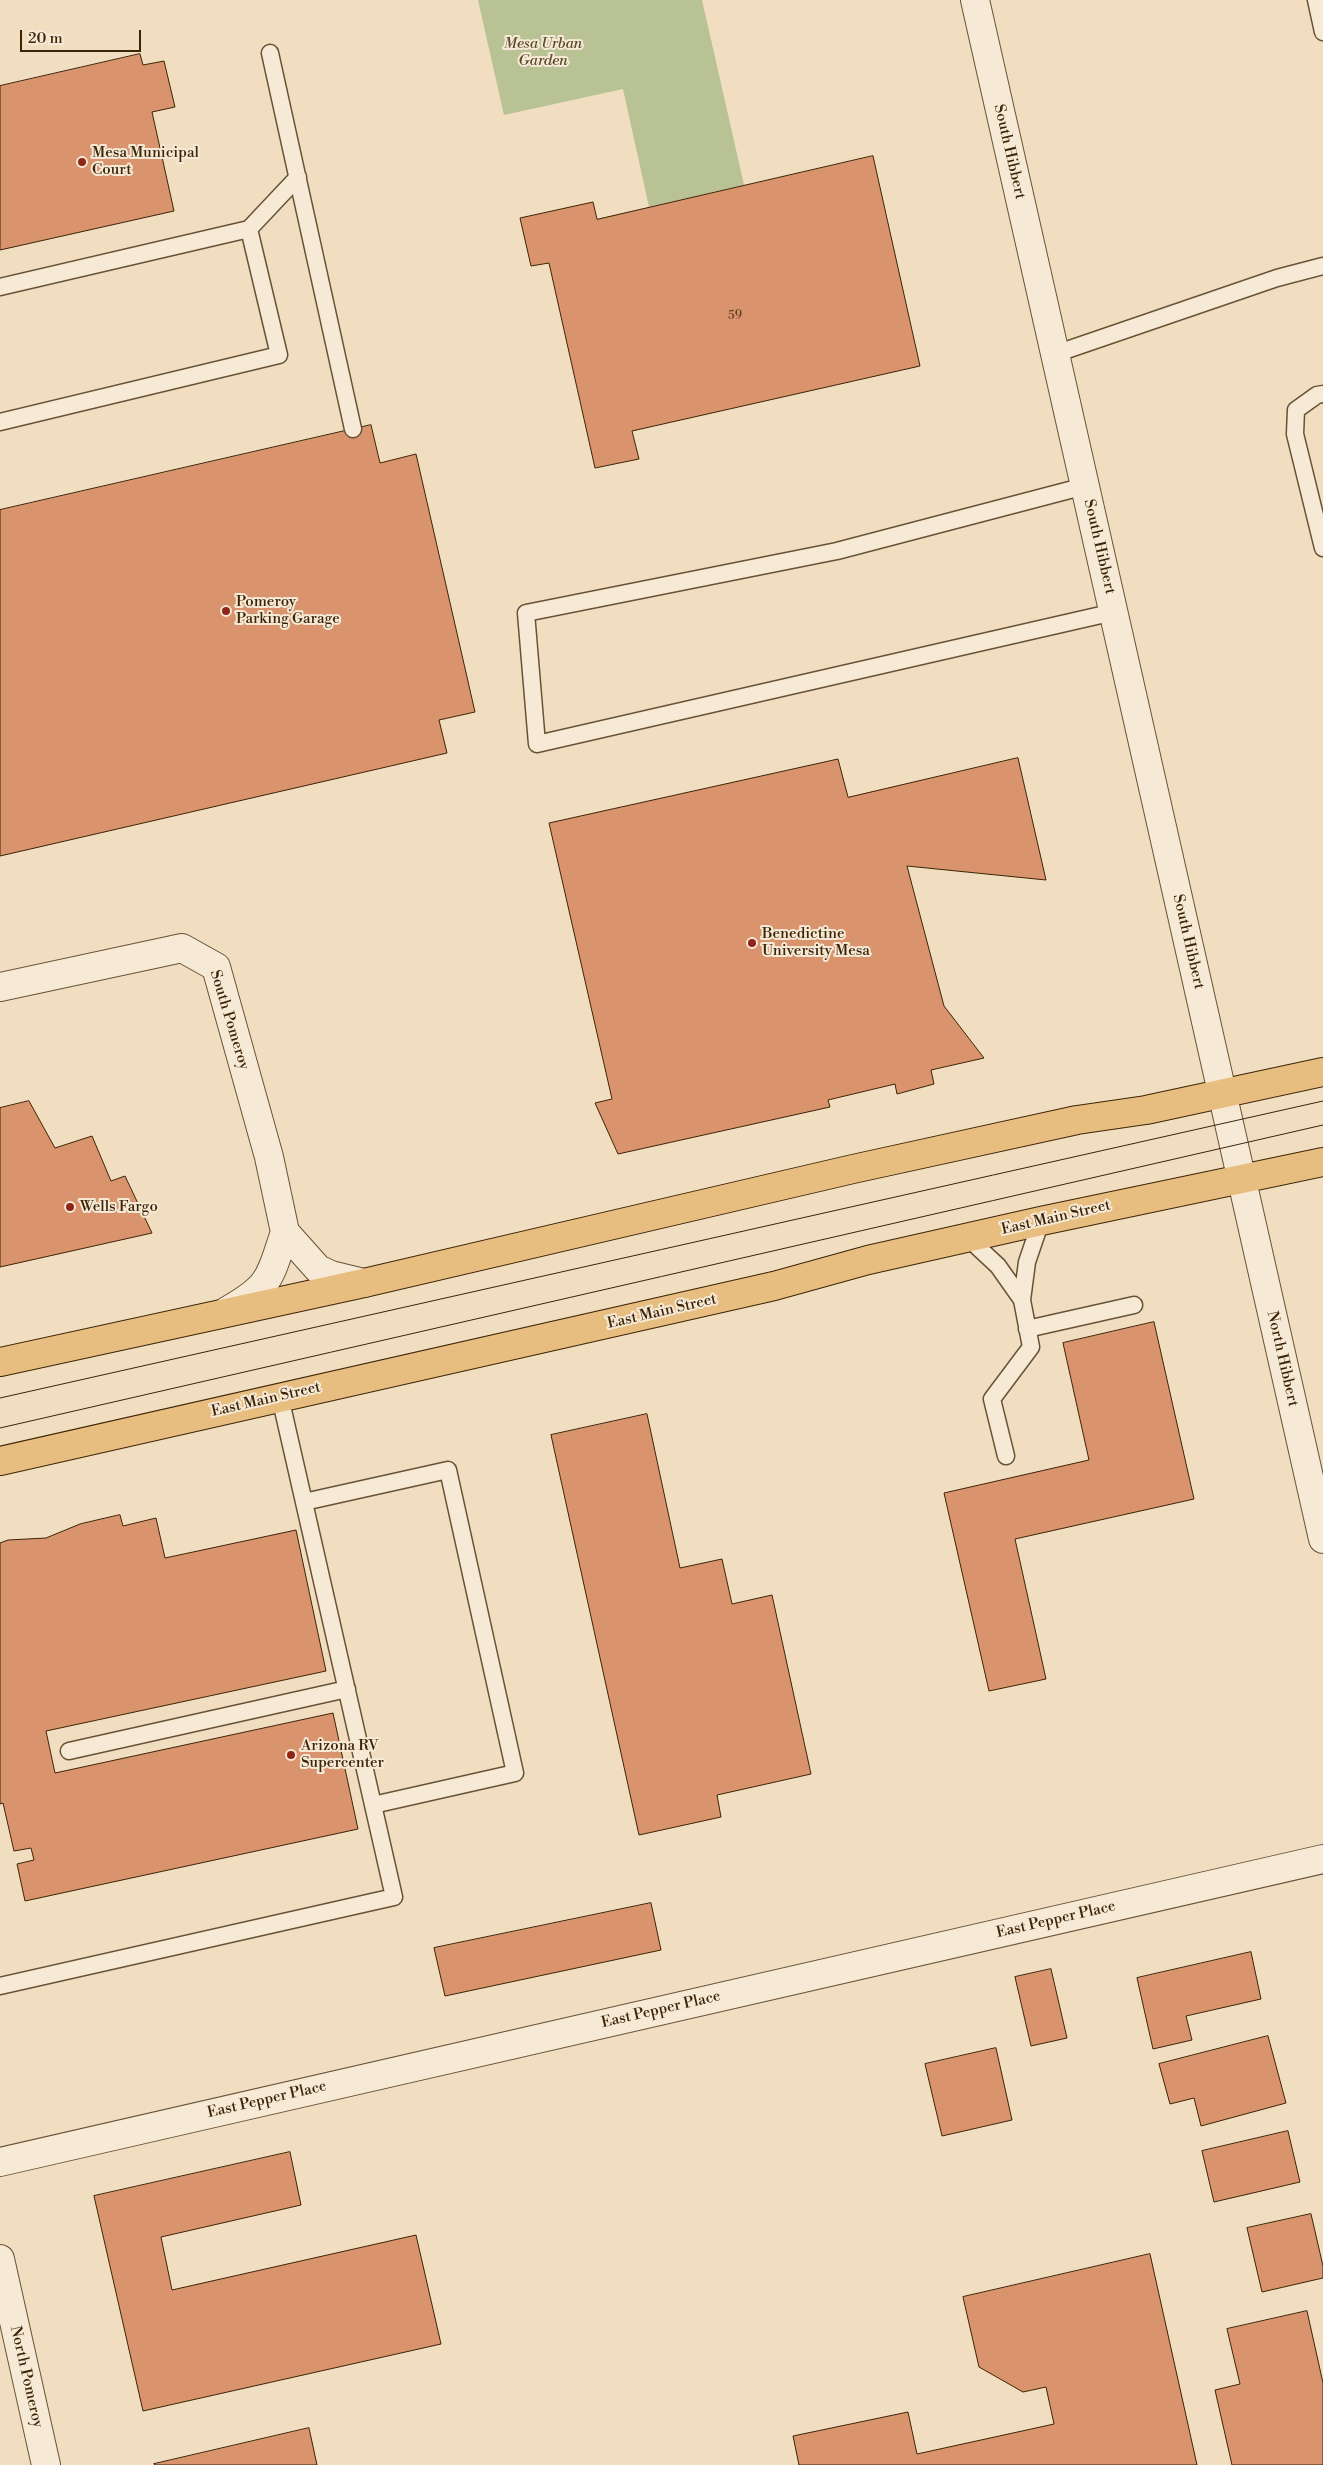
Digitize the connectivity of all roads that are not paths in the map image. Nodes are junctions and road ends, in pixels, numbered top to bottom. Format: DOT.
graph roads {
  1 [pos="975,0"];
  2 [pos="1316,0"];
  3 [pos="1323,32"];
  4 [pos="270,53"];
  5 [pos="298,177"];
  6 [pos="250,229"];
  7 [pos="1323,266"];
  8 [pos="0,287"];
  9 [pos="1054,354"];
  10 [pos="1323,394"];
  11 [pos="0,422"];
  12 [pos="353,429"];
  13 [pos="1085,486"];
  14 [pos="1323,548"];
  15 [pos="1114,612"];
  16 [pos="0,987"];
  17 [pos="1323,1072"];
  18 [pos="1223,1094"];
  19 [pos="1323,1162"];
  20 [pos="1242,1179"];
  21 [pos="1042,1221"];
  22 [pos="284,1232"];
  23 [pos="968,1238"];
  24 [pos="364,1282"];
  25 [pos="1022,1300"];
  26 [pos="1134,1305"];
  27 [pos="224,1313"];
  28 [pos="1027,1329"];
  29 [pos="0,1362"];
  30 [pos="280,1397"];
  31 [pos="1006,1456"];
  32 [pos="0,1461"];
  33 [pos="304,1502"];
  34 [pos="1323,1539"];
  35 [pos="347,1689"];
  36 [pos="69,1752"];
  37 [pos="373,1805"];
  38 [pos="1323,1859"];
  39 [pos="0,1986"];
  40 [pos="0,2162"];
  41 [pos="0,2259"];
  42 [pos="46,2465"];
  1 -- 9 [label="street, South Hibbert"];
  2 -- 3 [label="lane"];
  4 -- 5 [label="lane"];
  5 -- 6 [label="lane"];
  5 -- 12 [label="lane"];
  6 -- 8 [label="lane"];
  6 -- 11 [label="lane"];
  7 -- 9 [label="lane"];
  9 -- 13 [label="street, South Hibbert"];
  10 -- 14 [label="lane"];
  13 -- 15 [label="street, South Hibbert"];
  13 -- 15 [label="lane"];
  15 -- 18 [label="street, South Hibbert"];
  16 -- 22 [label="street, South Pomeroy"];
  17 -- 18 [label="main road"];
  18 -- 20 [label="street, South Hibbert"];
  18 -- 24 [label="main road"];
  19 -- 20 [label="main road, East Main Street"];
  20 -- 21 [label="main road, East Main Street"];
  20 -- 34 [label="street, North Hibbert"];
  21 -- 23 [label="main road, East Main Street"];
  21 -- 25 [label="lane"];
  22 -- 24 [label="street"];
  22 -- 27 [label="street, South Pomeroy"];
  23 -- 25 [label="lane"];
  23 -- 30 [label="main road, East Main Street"];
  24 -- 27 [label="main road"];
  25 -- 28 [label="lane"];
  26 -- 28 [label="lane"];
  27 -- 29 [label="main road"];
  28 -- 31 [label="lane"];
  30 -- 32 [label="main road, East Main Street"];
  30 -- 33 [label="lane"];
  33 -- 35 [label="lane"];
  33 -- 37 [label="lane"];
  35 -- 36 [label="lane"];
  35 -- 37 [label="lane"];
  37 -- 39 [label="lane"];
  38 -- 40 [label="street, East Pepper Place"];
  41 -- 42 [label="street, North Pomeroy"];
}
